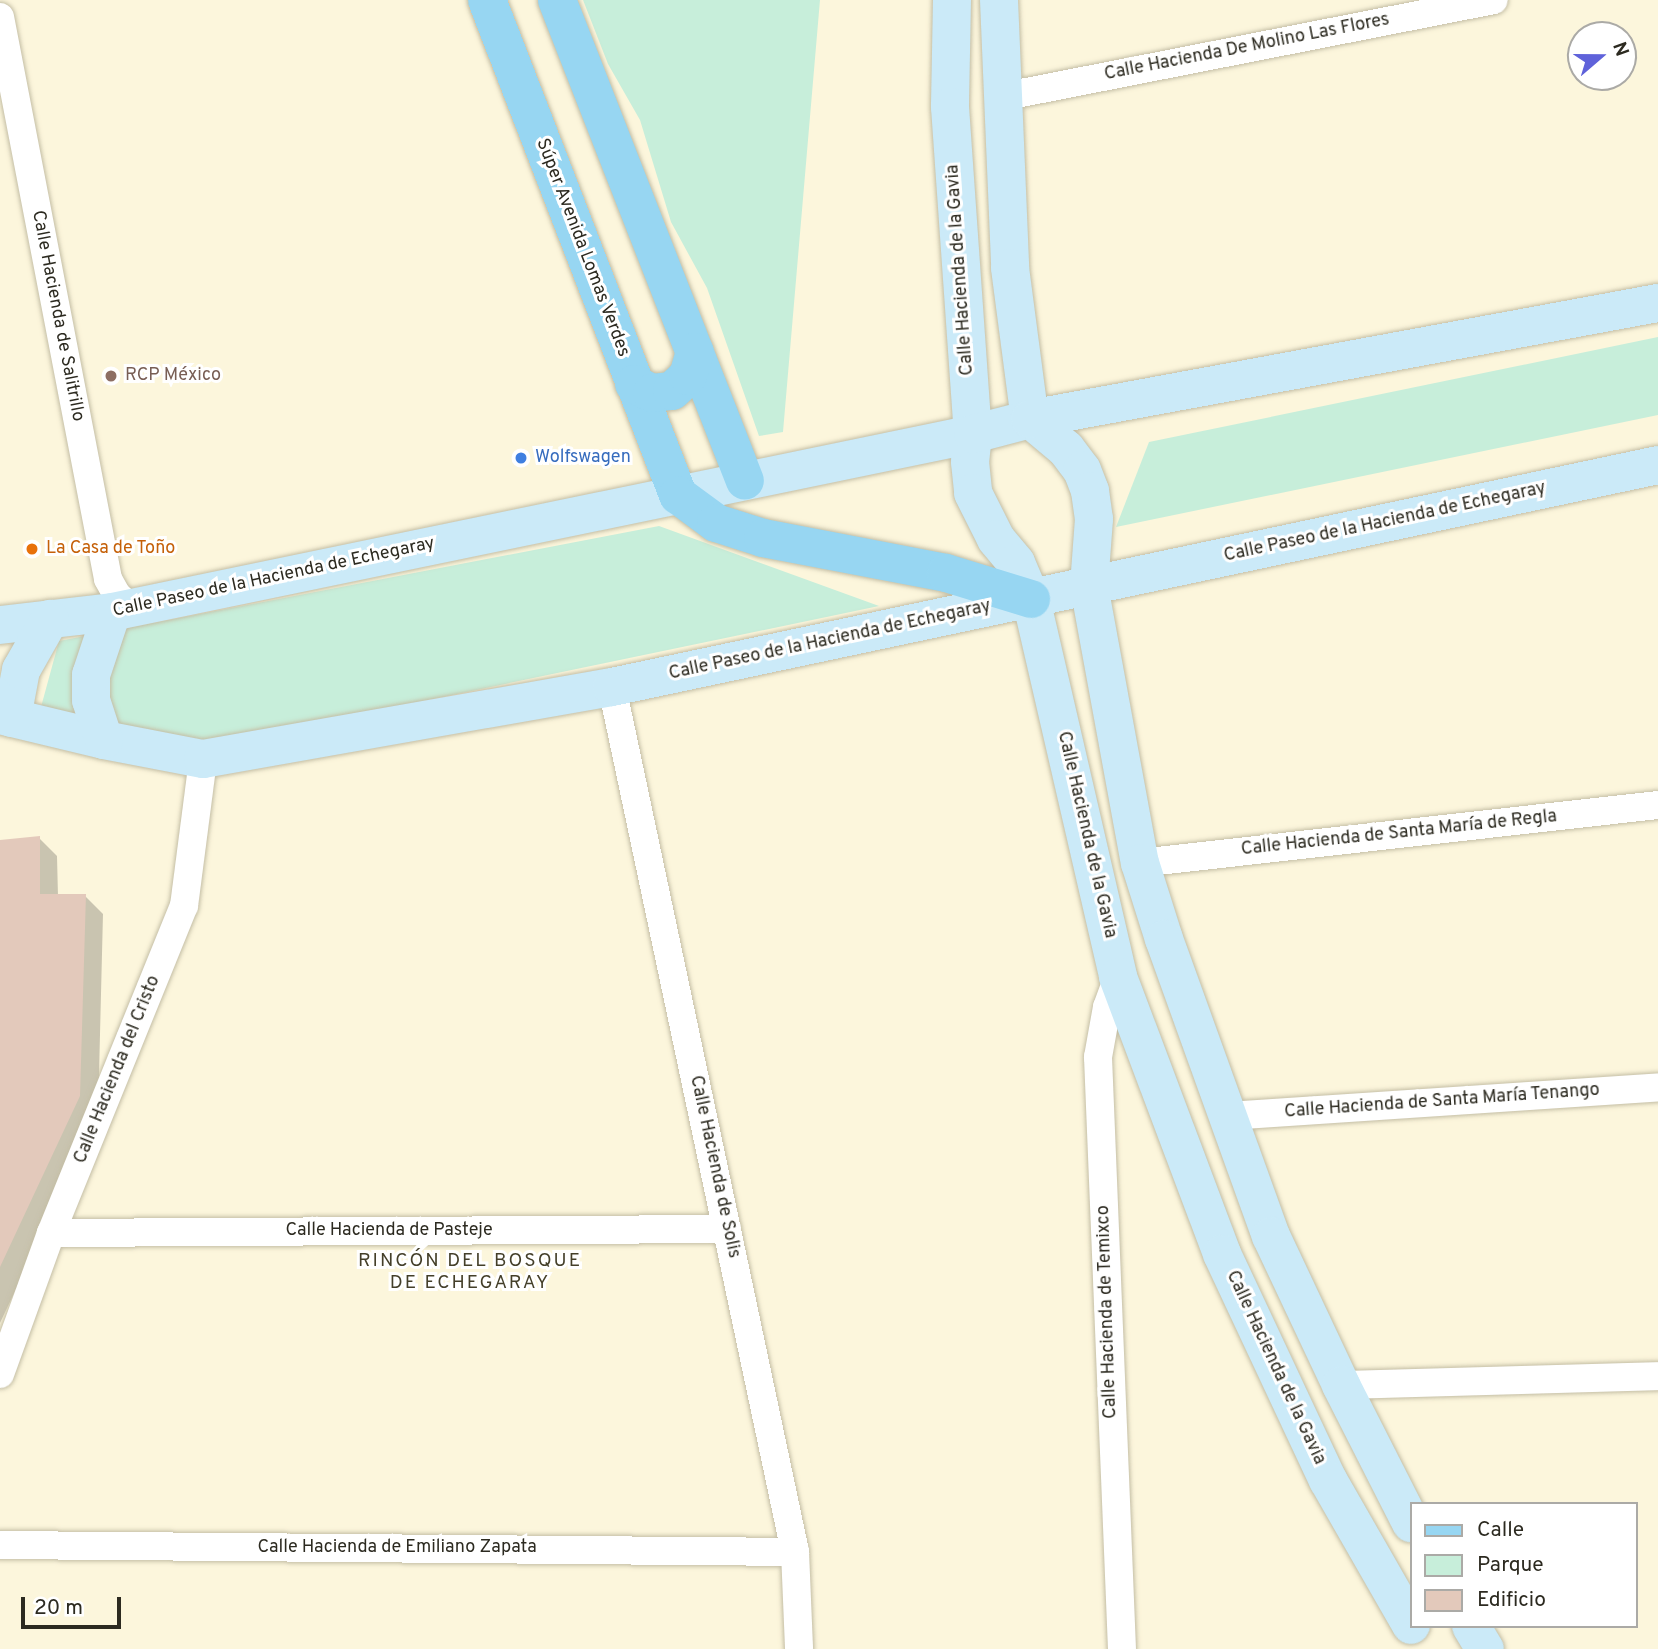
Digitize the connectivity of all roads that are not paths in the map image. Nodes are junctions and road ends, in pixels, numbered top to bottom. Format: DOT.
graph roads {
  1 [pos="487,0"];
  2 [pos="557,0"];
  3 [pos="952,0"];
  4 [pos="999,0"];
  5 [pos="1494,0"];
  6 [pos="0,17"];
  7 [pos="1001,97"];
  8 [pos="1658,303"];
  9 [pos="695,352"];
  10 [pos="634,384"];
  11 [pos="1030,419"];
  12 [pos="973,434"];
  13 [pos="1658,465"];
  14 [pos="745,481"];
  15 [pos="678,495"];
  16 [pos="1089,586"];
  17 [pos="1031,599"];
  18 [pos="121,610"];
  19 [pos="50,619"];
  20 [pos="0,625"];
  21 [pos="612,687"];
  22 [pos="6,716"];
  23 [pos="104,740"];
  24 [pos="203,759"];
  25 [pos="1658,805"];
  26 [pos="1140,863"];
  27 [pos="1118,977"];
  28 [pos="1658,1087"];
  29 [pos="1227,1116"];
  30 [pos="727,1229"];
  31 [pos="51,1233"];
  32 [pos="1271,1236"];
  33 [pos="1222,1254"];
  34 [pos="0,1374"];
  35 [pos="1658,1376"];
  36 [pos="1340,1385"];
  37 [pos="1410,1521"];
  38 [pos="0,1545"];
  39 [pos="795,1552"];
  40 [pos="1410,1624"];
  41 [pos="1412,1628"];
  42 [pos="1472,1628"];
  43 [pos="799,1649"];
  44 [pos="1122,1649"];
  45 [pos="1425,1649"];
  46 [pos="1485,1649"];
  1 -- 10 [label="main road, Súper Avenida Lomas Verdes"];
  2 -- 9 [label="main road"];
  3 -- 12 [label="main road, Calle Hacienda de la Gavia"];
  4 -- 7 [label="main road"];
  5 -- 7 [label="street, Calle Hacienda De Molino Las Flores"];
  6 -- 18 [label="street, Calle Hacienda de Salitrillo"];
  7 -- 11 [label="main road"];
  8 -- 11 [label="main road, Calle Paseo de la Hacienda de Echegaray"];
  9 -- 10 [label="main road"];
  9 -- 14 [label="main road"];
  10 -- 15 [label="main road, Súper Avenida Lomas Verdes"];
  11 -- 12 [label="main road, Calle Paseo de la Hacienda de Echegaray"];
  11 -- 16 [label="main road"];
  12 -- 14 [label="main road, Calle Paseo de la Hacienda de Echegaray"];
  12 -- 17 [label="main road, Calle Hacienda de la Gavia"];
  13 -- 16 [label="main road, Calle Paseo de la Hacienda de Echegaray"];
  14 -- 15 [label="main road, Calle Paseo de la Hacienda de Echegaray"];
  15 -- 17 [label="main road"];
  15 -- 18 [label="main road, Calle Paseo de la Hacienda de Echegaray"];
  16 -- 17 [label="main road, Calle Paseo de la Hacienda de Echegaray"];
  16 -- 26 [label="main road"];
  17 -- 21 [label="main road, Calle Paseo de la Hacienda de Echegaray"];
  17 -- 27 [label="main road, Calle Hacienda de la Gavia"];
  18 -- 19 [label="main road, Calle Paseo de la Hacienda de Echegaray"];
  18 -- 23 [label="main road"];
  19 -- 20 [label="main road, Calle Paseo de la Hacienda de Echegaray"];
  19 -- 22 [label="main road"];
  21 -- 24 [label="main road, Calle Paseo de la Hacienda de Echegaray"];
  21 -- 30 [label="street, Calle Hacienda de Solis"];
  22 -- 23 [label="main road, Calle Paseo de la Hacienda de Echegaray"];
  23 -- 24 [label="main road, Calle Paseo de la Hacienda de Echegaray"];
  24 -- 31 [label="street, Calle Hacienda del Cristo"];
  25 -- 26 [label="street, Calle Hacienda de Santa María de Regla"];
  26 -- 29 [label="main road"];
  27 -- 33 [label="main road, Calle Hacienda de la Gavia"];
  27 -- 44 [label="street, Calle Hacienda de Temixco"];
  28 -- 29 [label="street, Calle Hacienda de Santa María Tenango"];
  29 -- 32 [label="main road"];
  30 -- 31 [label="street, Calle Hacienda de Pasteje"];
  30 -- 39 [label="street, Calle Hacienda de Solis"];
  31 -- 34 [label="street, Calle Hacienda del Cristo"];
  32 -- 33 [label="main road"];
  32 -- 36 [label="main road"];
  33 -- 40 [label="main road, Calle Hacienda de la Gavia"];
  35 -- 36 [label="street"];
  36 -- 37 [label="main road"];
  38 -- 39 [label="street, Calle Hacienda de Emiliano Zapata"];
  39 -- 43 [label="street, Calle Hacienda de Solis"];
  41 -- 45 [label="main road, Calle Hacienda de la Gavia"];
  42 -- 46 [label="main road"];
}
